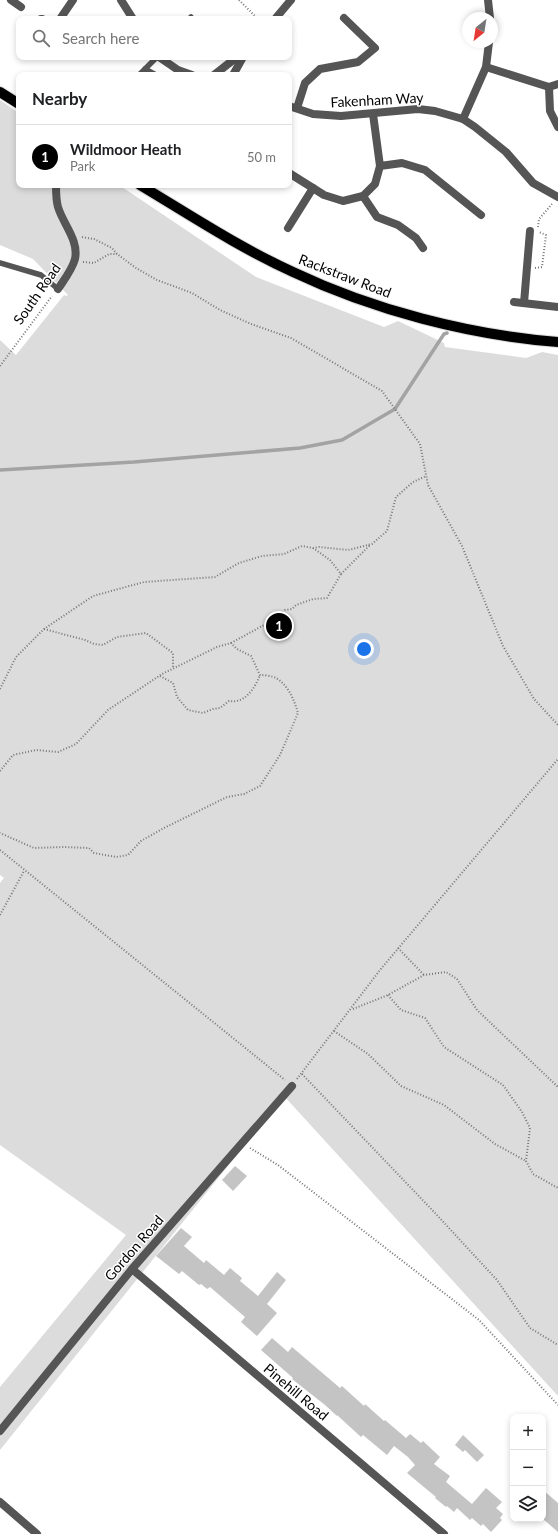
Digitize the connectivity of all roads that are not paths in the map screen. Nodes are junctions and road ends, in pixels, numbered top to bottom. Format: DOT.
graph roads {
  1 [pos="11,0"];
  2 [pos="73,0"];
  3 [pos="121,0"];
  4 [pos="291,0"];
  5 [pos="488,0"];
  6 [pos="21,7"];
  7 [pos="489,12"];
  8 [pos="62,16"];
  9 [pos="131,16"];
  10 [pos="278,16"];
  11 [pos="344,18"];
  12 [pos="488,48"];
  13 [pos="155,60"];
  14 [pos="162,60"];
  15 [pos="233,60"];
  16 [pos="240,60"];
  17 [pos="486,67"];
  18 [pos="145,69"];
  19 [pos="142,72"];
  20 [pos="150,72"];
  21 [pos="180,72"];
  22 [pos="218,72"];
  23 [pos="234,72"];
  24 [pos="558,84"];
  25 [pos="549,87"];
  26 [pos="0,92"];
  27 [pos="16,102"];
  28 [pos="293,107"];
  29 [pos="373,114"];
  30 [pos="463,119"];
  31 [pos="558,127"];
  32 [pos="380,166"];
  33 [pos="292,175"];
  34 [pos="56,188"];
  35 [pos="145,188"];
  36 [pos="313,188"];
  37 [pos="363,196"];
  38 [pos="558,197"];
  39 [pos="481,215"];
  40 [pos="288,228"];
  41 [pos="530,231"];
  42 [pos="423,248"];
  43 [pos="0,263"];
  44 [pos="58,289"];
  45 [pos="514,302"];
  46 [pos="524,303"];
  47 [pos="558,307"];
  48 [pos="558,342"];
  49 [pos="292,1086"];
  50 [pos="132,1270"];
  51 [pos="0,1431"];
  52 [pos="0,1502"];
  53 [pos="37,1534"];
  54 [pos="444,1534"];
  1 -- 6 [label="street"];
  2 -- 8 [label="street"];
  3 -- 9 [label="street"];
  4 -- 10 [label="street"];
  5 -- 7 [label="street"];
  11 -- 28 [label="street"];
  12 -- 17 [label="street"];
  13 -- 18 [label="lane"];
  14 -- 21 [label="street"];
  15 -- 22 [label="street"];
  16 -- 23 [label="street"];
  17 -- 25 [label="street"];
  17 -- 30 [label="street"];
  18 -- 19 [label="lane"];
  18 -- 20 [label="lane"];
  24 -- 25 [label="street"];
  25 -- 31 [label="street"];
  26 -- 27 [label="main road"];
  28 -- 29 [label="street, Fakenham Way"];
  29 -- 30 [label="street, Fakenham Way"];
  29 -- 32 [label="street"];
  30 -- 38 [label="street, Fakenham Way"];
  32 -- 37 [label="street"];
  32 -- 39 [label="street"];
  33 -- 36 [label="street"];
  34 -- 44 [label="street, South Road"];
  35 -- 48 [label="main road, Rackstraw Road"];
  36 -- 37 [label="street"];
  36 -- 40 [label="street"];
  37 -- 42 [label="street"];
  41 -- 46 [label="street"];
  43 -- 44 [label="lane"];
  45 -- 46 [label="street"];
  46 -- 47 [label="street"];
  49 -- 50 [label="street, Gordon Road"];
  50 -- 51 [label="street, Gordon Road"];
  50 -- 54 [label="street, Pinehill Road"];
  52 -- 53 [label="street"];
}
